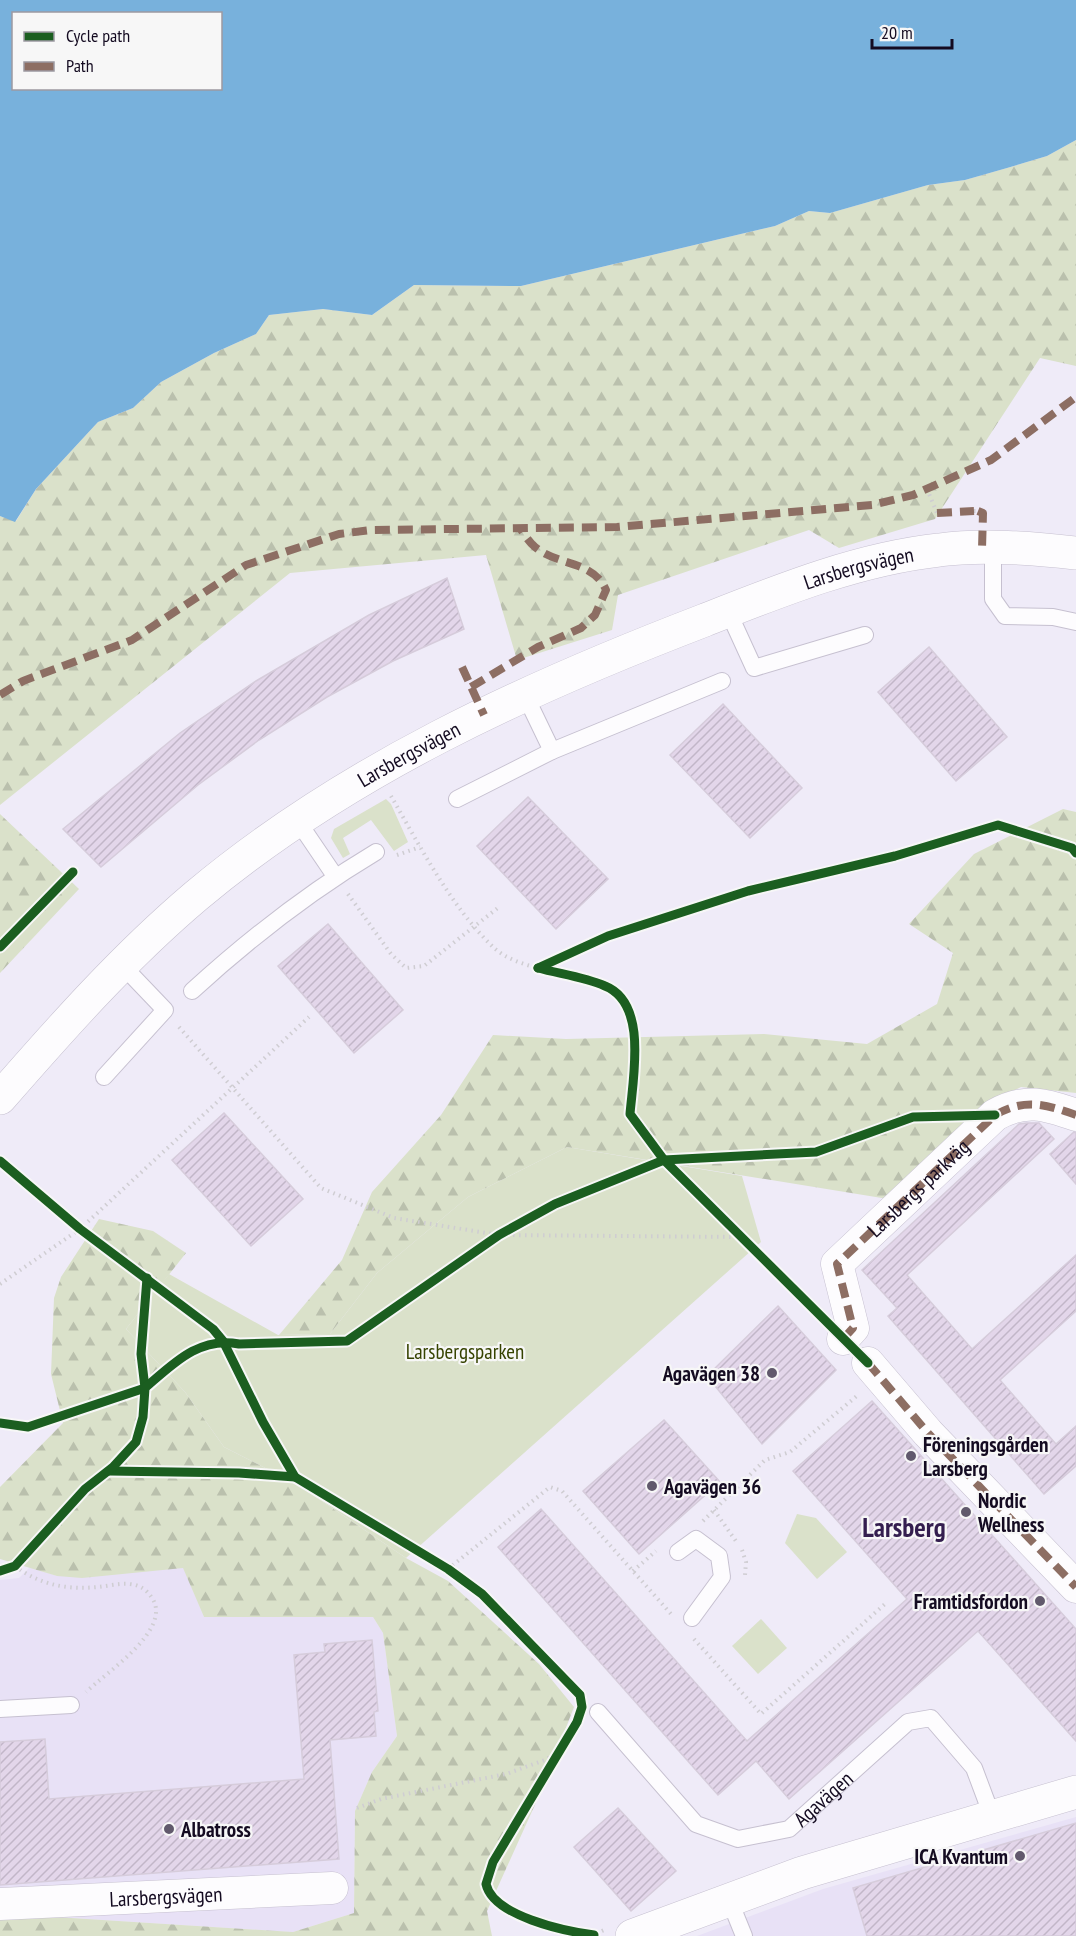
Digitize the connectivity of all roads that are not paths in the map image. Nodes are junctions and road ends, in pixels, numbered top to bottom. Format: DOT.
graph roads {
  1 [pos="993,548"];
  2 [pos="1076,554"];
  3 [pos="728,611"];
  4 [pos="1076,622"];
  5 [pos="865,635"];
  6 [pos="722,681"];
  7 [pos="525,695"];
  8 [pos="552,751"];
  9 [pos="457,799"];
  10 [pos="297,820"];
  11 [pos="376,852"];
  12 [pos="335,876"];
  13 [pos="121,964"];
  14 [pos="192,991"];
  15 [pos="104,1077"];
  16 [pos="3,1089"];
  17 [pos="1076,1115"];
  18 [pos="843,1339"];
  19 [pos="874,1370"];
  20 [pos="671,1548"];
  21 [pos="1076,1587"];
  22 [pos="685,1619"];
  23 [pos="72,1705"];
  24 [pos="0,1709"];
  25 [pos="598,1712"];
  26 [pos="1076,1792"];
  27 [pos="992,1816"];
  28 [pos="332,1888"];
  29 [pos="729,1899"];
  30 [pos="0,1904"];
  31 [pos="632,1936"];
  32 [pos="744,1936"];
  1 -- 2 [label="street, Larsbergsvägen"];
  1 -- 3 [label="street, Larsbergsvägen"];
  1 -- 4 [label="lane"];
  3 -- 5 [label="lane"];
  3 -- 7 [label="street, Larsbergsvägen"];
  6 -- 8 [label="lane"];
  7 -- 8 [label="lane"];
  7 -- 10 [label="street, Larsbergsvägen"];
  8 -- 9 [label="lane"];
  10 -- 12 [label="lane"];
  10 -- 13 [label="street, Larsbergsvägen"];
  11 -- 12 [label="lane"];
  12 -- 14 [label="lane"];
  13 -- 15 [label="lane"];
  13 -- 16 [label="street, Larsbergsvägen"];
  17 -- 18 [label="street, Larsbergs parkväg"];
  19 -- 21 [label="street"];
  20 -- 22 [label="lane"];
  23 -- 24 [label="lane"];
  25 -- 27 [label="lane, Agavägen"];
  26 -- 27 [label="street"];
  27 -- 29 [label="street"];
  28 -- 30 [label="street, Larsbergsvägen"];
  29 -- 31 [label="street"];
  29 -- 32 [label="lane"];
}
